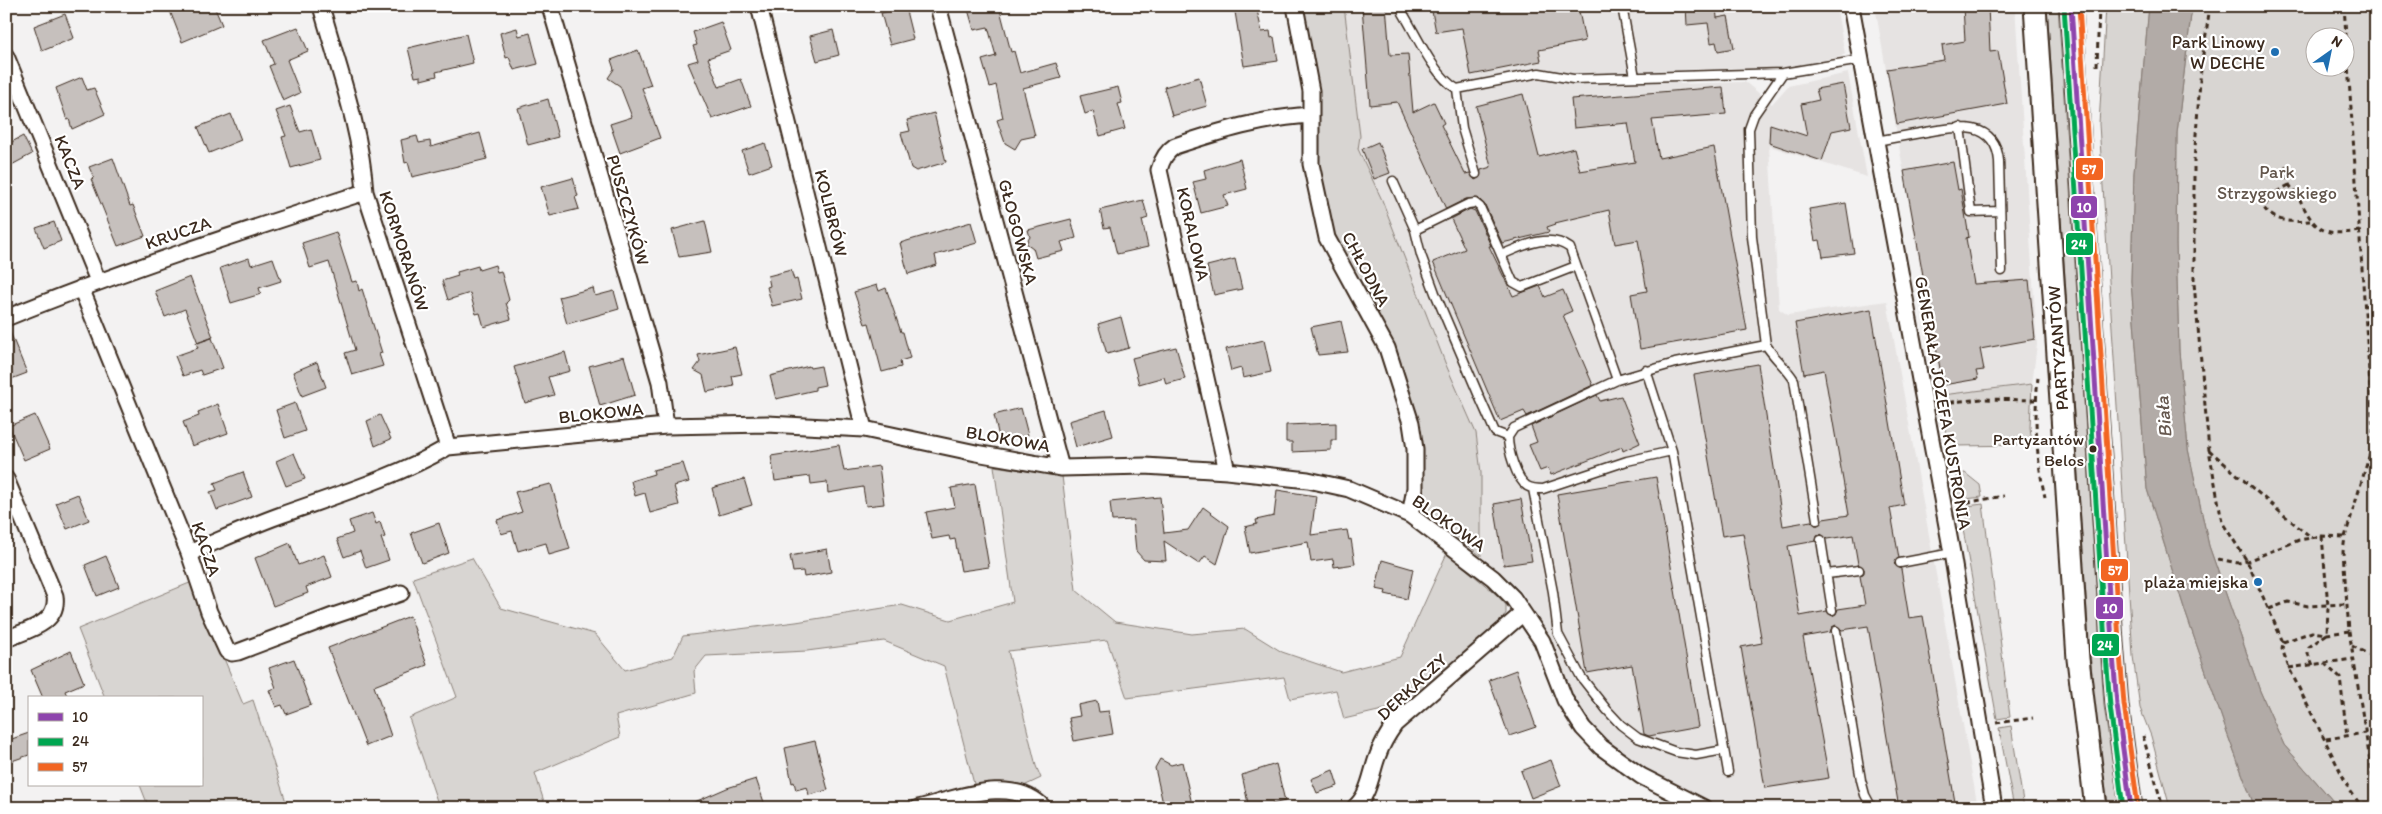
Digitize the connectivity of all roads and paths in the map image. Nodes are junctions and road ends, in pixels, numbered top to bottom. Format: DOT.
graph roads {
  1 [pos="322,6"];
  2 [pos="550,6"];
  3 [pos="759,6"];
  4 [pos="938,6"];
  5 [pos="1295,6"];
  6 [pos="1402,6"];
  7 [pos="1622,6"];
  8 [pos="1851,6"];
  9 [pos="2035,6"];
  10 [pos="2071,6"];
  11 [pos="2210,6"];
  12 [pos="2344,6"];
  13 [pos="6,56"];
  14 [pos="1862,60"];
  15 [pos="1783,73"];
  16 [pos="1635,78"];
  17 [pos="1457,89"];
  18 [pos="1310,115"];
  19 [pos="1960,127"];
  20 [pos="1876,141"];
  21 [pos="2286,166"];
  22 [pos="1476,174"];
  23 [pos="1393,181"];
  24 [pos="2289,185"];
  25 [pos="365,192"];
  26 [pos="2000,211"];
  27 [pos="2310,222"];
  28 [pos="1415,230"];
  29 [pos="2360,231"];
  30 [pos="1501,255"];
  31 [pos="1576,266"];
  32 [pos="2002,271"];
  33 [pos="98,281"];
  34 [pos="82,288"];
  35 [pos="6,318"];
  36 [pos="1766,345"];
  37 [pos="1646,370"];
  38 [pos="1617,380"];
  39 [pos="2035,400"];
  40 [pos="1938,403"];
  41 [pos="666,426"];
  42 [pos="864,429"];
  43 [pos="1508,438"];
  44 [pos="448,447"];
  45 [pos="2209,450"];
  46 [pos="1672,451"];
  47 [pos="1061,468"];
  48 [pos="1227,471"];
  49 [pos="6,479"];
  50 [pos="1534,489"];
  51 [pos="2004,496"];
  52 [pos="1955,504"];
  53 [pos="1410,515"];
  54 [pos="1817,520"];
  55 [pos="2322,536"];
  56 [pos="2345,537"];
  57 [pos="2312,538"];
  58 [pos="1821,540"];
  59 [pos="189,553"];
  60 [pos="1952,553"];
  61 [pos="2218,560"];
  62 [pos="2247,561"];
  63 [pos="1900,563"];
  64 [pos="1859,570"];
  65 [pos="1827,574"];
  66 [pos="401,593"];
  67 [pos="2346,604"];
  68 [pos="2328,606"];
  69 [pos="1832,610"];
  70 [pos="2268,610"];
  71 [pos="1524,613"];
  72 [pos="1836,631"];
  73 [pos="2349,631"];
  74 [pos="2327,634"];
  75 [pos="6,639"];
  76 [pos="2283,642"];
  77 [pos="2351,646"];
  78 [pos="2376,658"];
  79 [pos="2353,659"];
  80 [pos="2324,663"];
  81 [pos="2313,665"];
  82 [pos="2290,668"];
  83 [pos="2033,718"];
  84 [pos="1996,724"];
  85 [pos="2365,733"];
  86 [pos="2347,736"];
  87 [pos="2326,739"];
  88 [pos="1724,750"];
  89 [pos="1728,772"];
  90 [pos="2376,798"];
  91 [pos="2376,803"];
  92 [pos="1697,807"];
  93 [pos="918,808"];
  94 [pos="1044,808"];
  95 [pos="1354,808"];
  96 [pos="1872,808"];
  97 [pos="1994,808"];
  98 [pos="2096,808"];
  99 [pos="2131,808"];
  1 -- 25 [label="street, KORMORANÓW"];
  2 -- 41 [label="street, PUSZCZYKÓW"];
  3 -- 42 [label="street, KOLIBRÓW"];
  4 -- 47 [label="street, GŁOGOWSKA"];
  5 -- 18 [label="street, CHŁODNA"];
  6 -- 17 [label="lane"];
  7 -- 16 [label="lane"];
  8 -- 14 [label="street, GENERAŁA JÓZEFA KUSTRONIA"];
  9 -- 98 [label="main road, PARTYZANTÓW"];
  10 -- 99 [label="main road, PARTYZANTÓW"];
  11 -- 45 [label="path"];
  12 -- 29 [label="path"];
  13 -- 33 [label="street, KACZA"];
  14 -- 15 [label="lane"];
  14 -- 20 [label="street, GENERAŁA JÓZEFA KUSTRONIA"];
  15 -- 16 [label="lane"];
  15 -- 36 [label="lane"];
  16 -- 17 [label="lane"];
  17 -- 22 [label="lane"];
  18 -- 48 [label="street, KORALOWA"];
  18 -- 53 [label="street, CHŁODNA"];
  19 -- 20 [label="lane"];
  19 -- 26 [label="lane"];
  19 -- 26 [label="lane"];
  20 -- 60 [label="street, GENERAŁA JÓZEFA KUSTRONIA"];
  21 -- 24 [label="path"];
  23 -- 28 [label="lane"];
  24 -- 27 [label="path"];
  24 -- 27 [label="path"];
  25 -- 33 [label="street, KRUCZA"];
  25 -- 44 [label="street, KORMORANÓW"];
  26 -- 32 [label="lane"];
  27 -- 29 [label="path"];
  28 -- 30 [label="lane"];
  28 -- 43 [label="lane"];
  29 -- 56 [label="path"];
  30 -- 31 [label="lane"];
  30 -- 31 [label="lane"];
  31 -- 38 [label="lane"];
  33 -- 34 [label="street, KRUCZA"];
  34 -- 35 [label="street, KRUCZA"];
  34 -- 59 [label="street, KACZA"];
  36 -- 37 [label="lane"];
  36 -- 54 [label="lane"];
  37 -- 38 [label="lane"];
  37 -- 46 [label="lane"];
  38 -- 43 [label="lane"];
  39 -- 40 [label="path"];
  41 -- 42 [label="street, BLOKOWA"];
  41 -- 44 [label="street, BLOKOWA"];
  42 -- 47 [label="street, BLOKOWA"];
  43 -- 50 [label="lane"];
  44 -- 59 [label="street, BLOKOWA"];
  45 -- 57 [label="path"];
  45 -- 62 [label="path"];
  46 -- 50 [label="lane"];
  46 -- 88 [label="lane"];
  47 -- 48 [label="street, BLOKOWA"];
  48 -- 53 [label="street, BLOKOWA"];
  49 -- 75 [label="street"];
  50 -- 88 [label="lane"];
  51 -- 52 [label="path"];
  53 -- 71 [label="street, BLOKOWA"];
  55 -- 56 [label="path"];
  55 -- 57 [label="path"];
  55 -- 68 [label="path"];
  56 -- 67 [label="path"];
  57 -- 62 [label="path"];
  58 -- 65 [label="lane"];
  59 -- 66 [label="street, KACZA"];
  60 -- 63 [label="lane"];
  60 -- 97 [label="street, GENERAŁA JÓZEFA KUSTRONIA"];
  61 -- 62 [label="path"];
  62 -- 70 [label="path"];
  64 -- 65 [label="lane"];
  65 -- 69 [label="lane"];
  67 -- 68 [label="path"];
  67 -- 73 [label="path"];
  68 -- 70 [label="path"];
  68 -- 74 [label="path"];
  70 -- 76 [label="path"];
  71 -- 92 [label="street, BLOKOWA"];
  71 -- 95 [label="street, DERKACZY"];
  72 -- 96 [label="lane"];
  73 -- 74 [label="path"];
  73 -- 77 [label="path"];
  74 -- 76 [label="path"];
  74 -- 81 [label="path"];
  76 -- 82 [label="path"];
  77 -- 78 [label="path"];
  77 -- 79 [label="path"];
  79 -- 80 [label="path"];
  79 -- 85 [label="path"];
  80 -- 81 [label="path"];
  80 -- 86 [label="path"];
  81 -- 82 [label="path"];
  82 -- 87 [label="path"];
  83 -- 84 [label="path"];
  85 -- 86 [label="path"];
  85 -- 90 [label="path"];
  86 -- 87 [label="path"];
  87 -- 91 [label="path"];
  88 -- 89 [label="lane"];
  93 -- 94 [label="street"];
}
